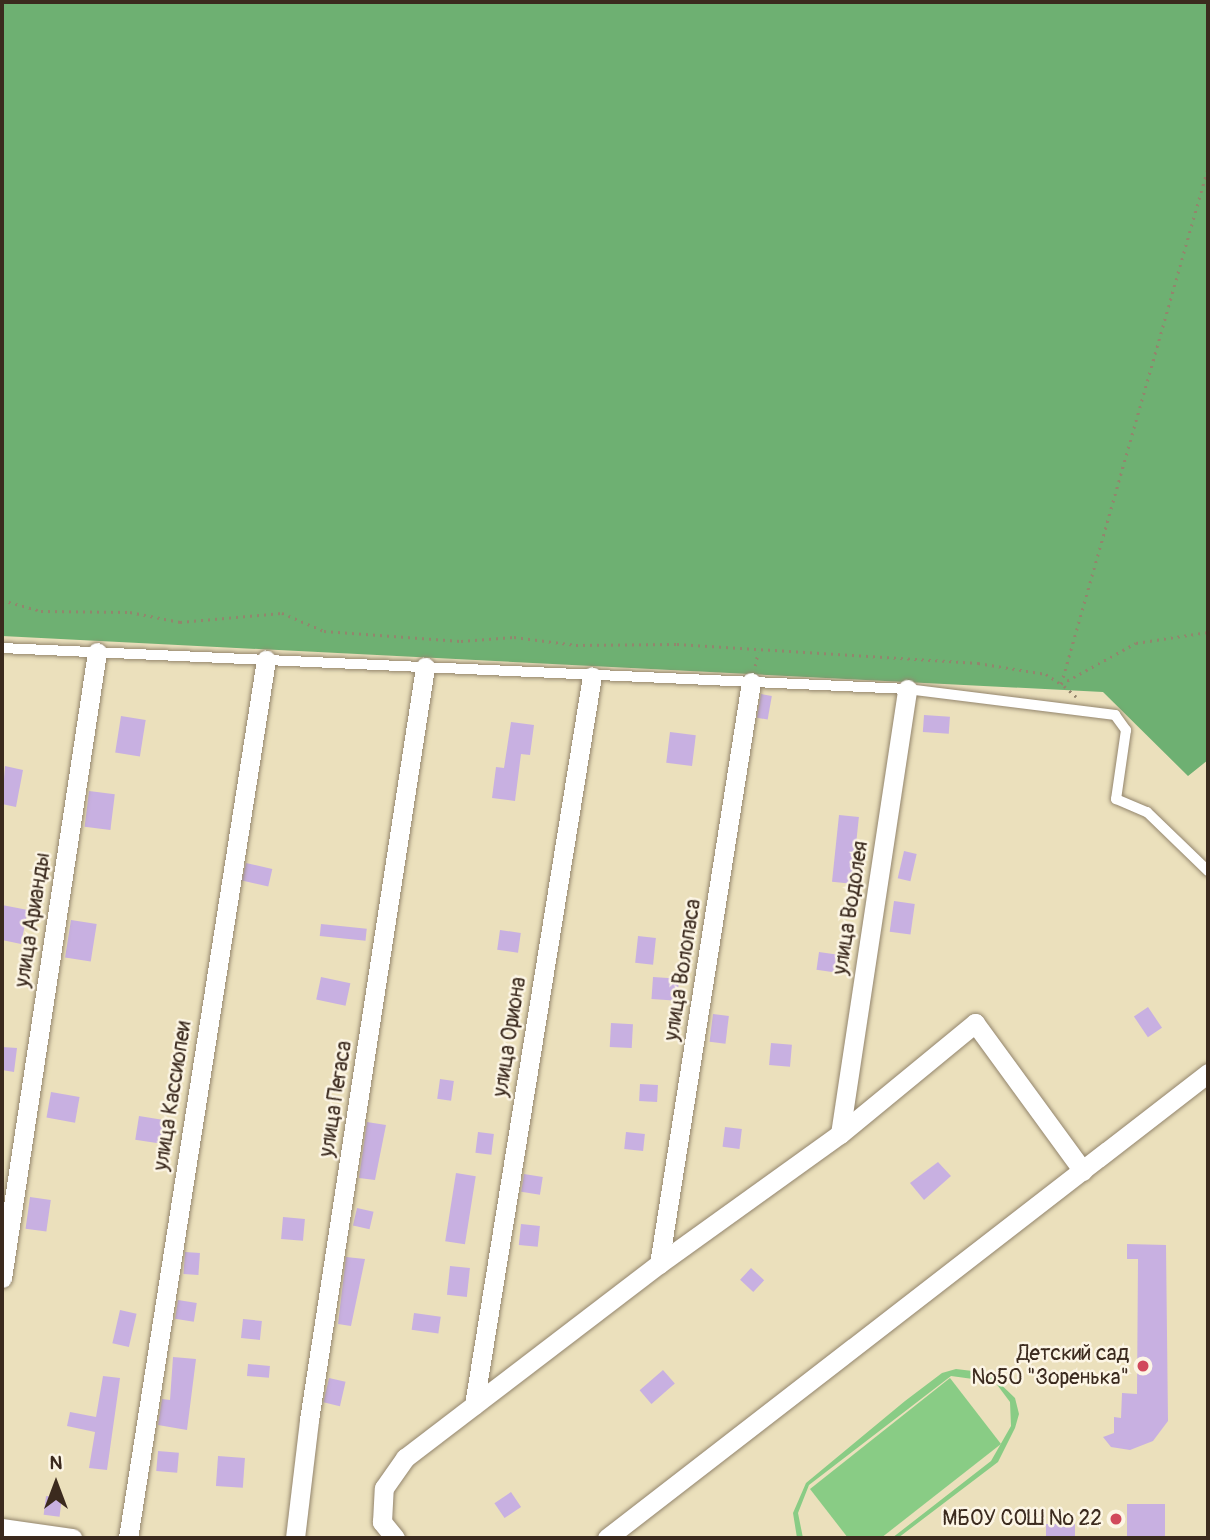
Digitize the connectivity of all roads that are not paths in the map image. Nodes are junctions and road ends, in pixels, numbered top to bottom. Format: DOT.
graph roads {
  1 [pos="2,648"];
  2 [pos="97,652"];
  3 [pos="266,660"];
  4 [pos="425,667"];
  5 [pos="592,676"];
  6 [pos="751,682"];
  7 [pos="907,689"];
  8 [pos="1208,871"];
  9 [pos="1208,1073"];
  10 [pos="840,1134"];
  11 [pos="1083,1171"];
  12 [pos="659,1264"];
  13 [pos="2,1278"];
  14 [pos="474,1405"];
  15 [pos="2,1528"];
  16 [pos="72,1538"];
  17 [pos="128,1538"];
  18 [pos="295,1538"];
  19 [pos="396,1538"];
  20 [pos="607,1538"];
  1 -- 2 [label="lane"];
  2 -- 3 [label="lane"];
  2 -- 13 [label="street, улица Арианды"];
  3 -- 4 [label="lane"];
  3 -- 17 [label="street, улица Кассиопеи"];
  4 -- 5 [label="lane"];
  4 -- 18 [label="street, улица Пегаса"];
  5 -- 6 [label="lane"];
  5 -- 14 [label="street, улица Ориона"];
  6 -- 7 [label="lane"];
  6 -- 12 [label="street, улица Волопаса"];
  7 -- 8 [label="lane"];
  7 -- 10 [label="street, улица Водолея"];
  9 -- 11 [label="street"];
  10 -- 11 [label="street"];
  10 -- 12 [label="street"];
  11 -- 20 [label="street"];
  12 -- 14 [label="street"];
  14 -- 19 [label="street"];
  15 -- 16 [label="street"];
}
